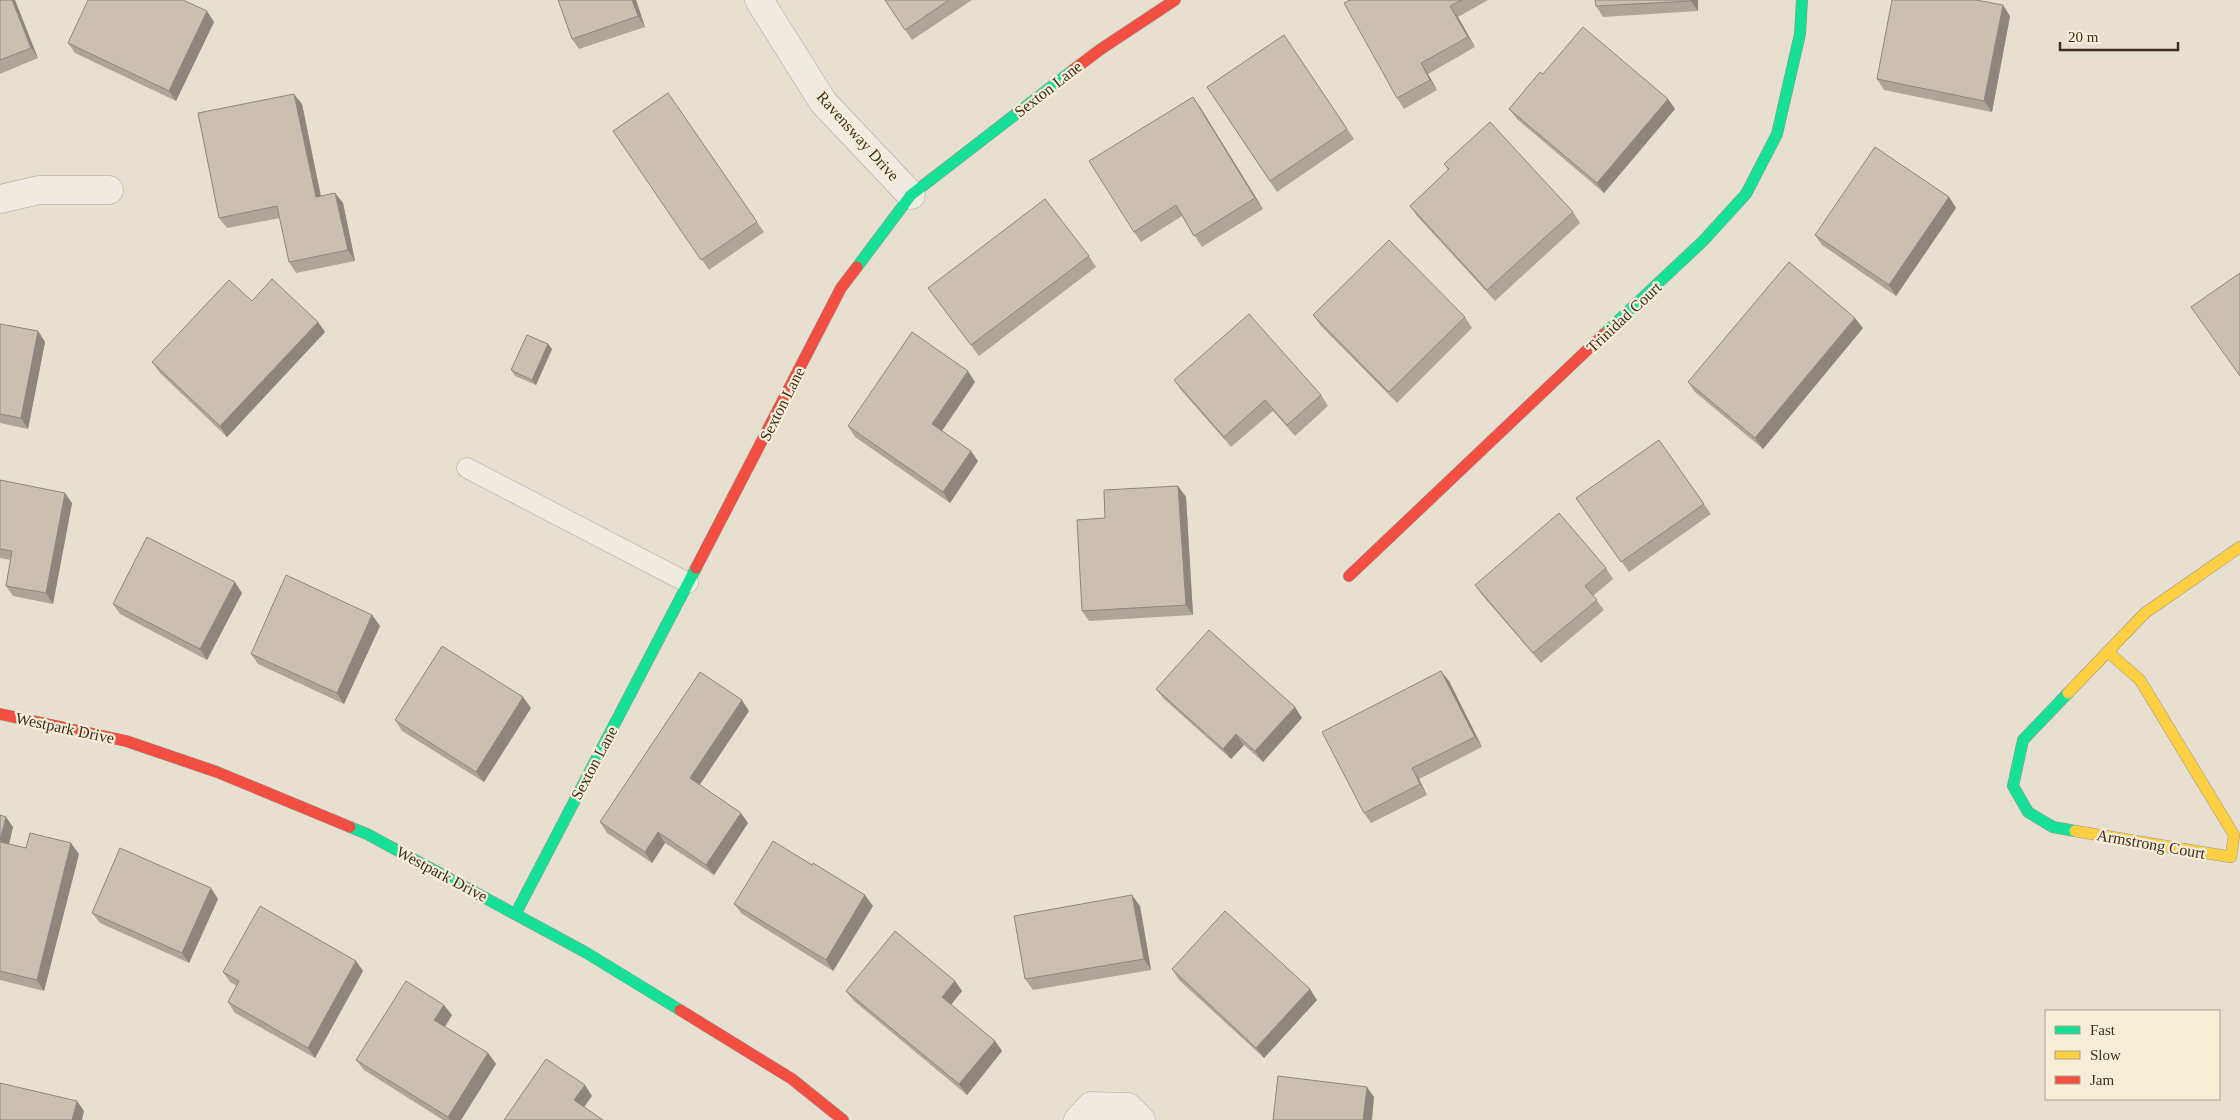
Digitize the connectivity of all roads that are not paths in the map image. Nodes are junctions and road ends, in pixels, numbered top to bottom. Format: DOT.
graph roads {
  1 [pos="759,0"];
  2 [pos="1175,0"];
  3 [pos="1802,0"];
  4 [pos="110,190"];
  5 [pos="911,195"];
  6 [pos="0,199"];
  7 [pos="467,468"];
  8 [pos="2240,547"];
  9 [pos="1350,576"];
  10 [pos="688,584"];
  11 [pos="2108,652"];
  12 [pos="0,714"];
  13 [pos="516,913"];
  14 [pos="843,1120"];
  15 [pos="1078,1120"];
  16 [pos="1141,1120"];
  1 -- 5 [label="street, Ravensway Drive"];
  2 -- 5 [label="street, Sexton Lane"];
  3 -- 9 [label="street, Trinidad Court"];
  4 -- 6 [label="street"];
  5 -- 10 [label="street, Sexton Lane"];
  7 -- 10 [label="lane"];
  8 -- 11 [label="street, Armstrong Court"];
  10 -- 13 [label="street, Sexton Lane"];
  11 -- 11 [label="street, Armstrong Court"];
  12 -- 13 [label="street, Westpark Drive"];
  13 -- 14 [label="street, Westpark Drive"];
  15 -- 16 [label="street"];
}
